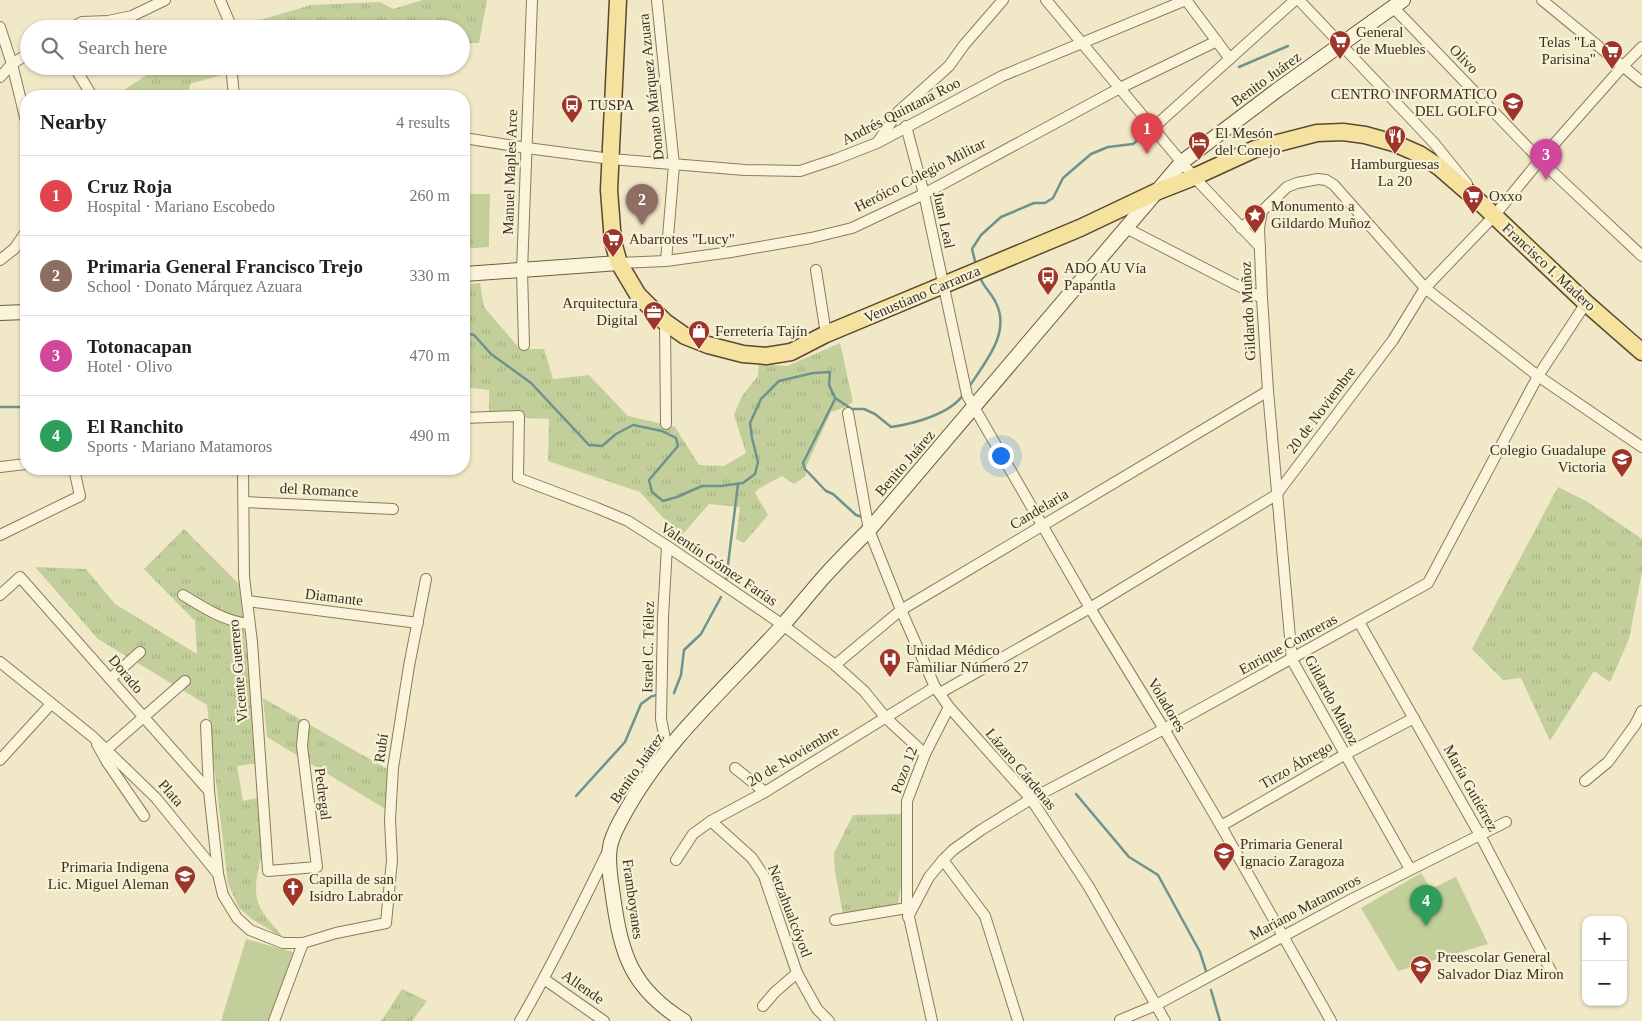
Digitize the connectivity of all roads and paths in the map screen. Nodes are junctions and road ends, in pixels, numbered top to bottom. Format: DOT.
graph roads {
  1 [pos="166,0"];
  2 [pos="220,0"];
  3 [pos="532,0"];
  4 [pos="618,0"];
  5 [pos="657,0"];
  6 [pos="1003,0"];
  7 [pos="1046,0"];
  8 [pos="1186,0"];
  9 [pos="1295,0"];
  10 [pos="1299,0"];
  11 [pos="1542,0"];
  12 [pos="1398,4"];
  13 [pos="113,20"];
  14 [pos="228,20"];
  15 [pos="0,28"];
  16 [pos="1217,41"];
  17 [pos="1083,43"];
  18 [pos="1341,45"];
  19 [pos="1642,46"];
  20 [pos="20,59"];
  21 [pos="1230,59"];
  22 [pos="12,64"];
  23 [pos="1623,66"];
  24 [pos="79,75"];
  25 [pos="232,75"];
  26 [pos="0,77"];
  27 [pos="1642,82"];
  28 [pos="1120,88"];
  29 [pos="88,90"];
  30 [pos="233,90"];
  31 [pos="20,97"];
  32 [pos="906,126"];
  33 [pos="1153,128"];
  34 [pos="470,139"];
  35 [pos="876,143"];
  36 [pos="527,148"];
  37 [pos="611,159"];
  38 [pos="1540,160"];
  39 [pos="1182,162"];
  40 [pos="674,165"];
  41 [pos="1194,177"];
  42 [pos="1156,192"];
  43 [pos="924,194"];
  44 [pos="1489,211"];
  45 [pos="1113,212"];
  46 [pos="1262,212"];
  47 [pos="1126,228"];
  48 [pos="1241,228"];
  49 [pos="20,240"];
  50 [pos="1260,247"];
  51 [pos="1642,256"];
  52 [pos="0,260"];
  53 [pos="666,261"];
  54 [pos="619,263"];
  55 [pos="816,270"];
  56 [pos="522,271"];
  57 [pos="470,274"];
  58 [pos="943,286"];
  59 [pos="1425,288"];
  60 [pos="1262,298"];
  61 [pos="1586,303"];
  62 [pos="20,312"];
  63 [pos="0,313"];
  64 [pos="665,322"];
  65 [pos="826,334"];
  66 [pos="524,345"];
  67 [pos="1642,352"];
  68 [pos="1538,376"];
  69 [pos="1268,391"];
  70 [pos="971,401"];
  71 [pos="848,413"];
  72 [pos="470,418"];
  73 [pos="666,424"];
  74 [pos="1642,448"];
  75 [pos="20,465"];
  76 [pos="0,467"];
  77 [pos="75,475"];
  78 [pos="244,475"];
  79 [pos="1276,495"];
  80 [pos="244,502"];
  81 [pos="393,509"];
  82 [pos="1042,525"];
  83 [pos="868,530"];
  84 [pos="0,535"];
  85 [pos="667,546"];
  86 [pos="426,579"];
  87 [pos="183,594"];
  88 [pos="0,595"];
  89 [pos="247,601"];
  90 [pos="1090,608"];
  91 [pos="901,610"];
  92 [pos="1359,622"];
  93 [pos="418,623"];
  94 [pos="250,624"];
  95 [pos="783,625"];
  96 [pos="140,652"];
  97 [pos="1292,660"];
  98 [pos="834,665"];
  99 [pos="2,667"];
  100 [pos="110,678"];
  101 [pos="185,680"];
  102 [pos="937,690"];
  103 [pos="52,704"];
  104 [pos="949,707"];
  105 [pos="1642,712"];
  106 [pos="143,718"];
  107 [pos="886,718"];
  108 [pos="1414,718"];
  109 [pos="206,725"];
  110 [pos="304,725"];
  111 [pos="1164,729"];
  112 [pos="93,737"];
  113 [pos="107,749"];
  114 [pos="667,749"];
  115 [pos="925,754"];
  116 [pos="1344,755"];
  117 [pos="0,760"];
  118 [pos="735,768"];
  119 [pos="1585,781"];
  120 [pos="208,791"];
  121 [pos="765,792"];
  122 [pos="1031,799"];
  123 [pos="144,816"];
  124 [pos="711,820"];
  125 [pos="1506,822"];
  126 [pos="1221,826"];
  127 [pos="1480,835"];
  128 [pos="610,846"];
  129 [pos="676,860"];
  130 [pos="943,860"];
  131 [pos="317,867"];
  132 [pos="1410,869"];
  133 [pos="218,874"];
  134 [pos="908,912"];
  135 [pos="836,920"];
  136 [pos="1284,936"];
  137 [pos="303,944"];
  138 [pos="797,973"];
  139 [pos="1552,973"];
  140 [pos="544,979"];
  141 [pos="1156,1005"];
  142 [pos="763,1006"];
  143 [pos="1120,1020"];
  144 [pos="274,1021"];
  145 [pos="520,1021"];
  146 [pos="607,1021"];
  147 [pos="684,1021"];
  148 [pos="829,1021"];
  149 [pos="932,1021"];
  150 [pos="1018,1021"];
  151 [pos="1165,1021"];
  152 [pos="1331,1021"];
  1 -- 13 [label="street"];
  2 -- 14 [label="street"];
  3 -- 36 [label="street, Manuel Maples Arce"];
  4 -- 37 [label="main road, Venustiano Carranza"];
  5 -- 40 [label="street, Donato Márquez Azuara"];
  6 -- 35 [label="street"];
  7 -- 17 [label="street"];
  8 -- 16 [label="street"];
  8 -- 17 [label="street, Andrés Quintana Roo"];
  9 -- 21 [label="street"];
  10 -- 18 [label="street, Francisco I. Madero"];
  11 -- 23 [label="street"];
  12 -- 18 [label="street, Benito Juárez"];
  12 -- 38 [label="street, Olivo"];
  15 -- 22 [label="street"];
  16 -- 21 [label="street"];
  16 -- 28 [label="street, Heróico Colegio Militar"];
  17 -- 28 [label="street"];
  17 -- 32 [label="street, Andrés Quintana Roo"];
  18 -- 39 [label="street, Benito Juárez"];
  18 -- 44 [label="street, Francisco I. Madero"];
  19 -- 23 [label="street, 20 de Noviembre"];
  20 -- 22 [label="street"];
  21 -- 33 [label="street"];
  22 -- 26 [label="street"];
  22 -- 31 [label="street"];
  23 -- 27 [label="street"];
  23 -- 38 [label="street, 20 de Noviembre"];
  24 -- 29 [label="street"];
  25 -- 30 [label="street"];
  28 -- 33 [label="street"];
  28 -- 43 [label="street, Heróico Colegio Militar"];
  32 -- 35 [label="street, Andrés Quintana Roo"];
  32 -- 43 [label="street, Juan Leal"];
  33 -- 39 [label="street"];
  34 -- 36 [label="street, Andrés Quintana Roo"];
  35 -- 40 [label="street, Andrés Quintana Roo"];
  36 -- 37 [label="street, Andrés Quintana Roo"];
  36 -- 56 [label="street, Manuel Maples Arce"];
  37 -- 40 [label="street, Andrés Quintana Roo"];
  37 -- 54 [label="main road, Venustiano Carranza"];
  38 -- 44 [label="street, 20 de Noviembre"];
  38 -- 51 [label="street, Olivo"];
  39 -- 41 [label="street"];
  39 -- 42 [label="street, Benito Juárez"];
  40 -- 53 [label="street, Donato Márquez Azuara"];
  41 -- 42 [label="main road, Venustiano Carranza"];
  41 -- 44 [label="main road, Venustiano Carranza"];
  41 -- 48 [label="street"];
  42 -- 45 [label="main road, Venustiano Carranza"];
  42 -- 47 [label="street, Benito Juárez"];
  43 -- 53 [label="street, Heróico Colegio Militar"];
  43 -- 58 [label="street, Juan Leal"];
  44 -- 59 [label="street, 20 de Noviembre"];
  44 -- 61 [label="main road, Francisco I. Madero"];
  45 -- 47 [label="street"];
  45 -- 58 [label="main road, Venustiano Carranza"];
  46 -- 48 [label="street"];
  46 -- 50 [label="street, Gildardo Muñoz"];
  46 -- 59 [label="street"];
  47 -- 60 [label="street"];
  47 -- 70 [label="street, Benito Juárez"];
  48 -- 50 [label="street"];
  49 -- 52 [label="street"];
  50 -- 60 [label="street, Gildardo Muñoz"];
  53 -- 54 [label="street, Heróico Colegio Militar"];
  54 -- 56 [label="street, Heróico Colegio Militar"];
  54 -- 64 [label="main road, Venustiano Carranza"];
  55 -- 65 [label="street"];
  56 -- 57 [label="street, Heróico Colegio Militar"];
  56 -- 66 [label="street, Manuel Maples Arce"];
  58 -- 65 [label="main road, Venustiano Carranza"];
  58 -- 70 [label="street, Juan Leal"];
  59 -- 68 [label="street"];
  59 -- 79 [label="street, 20 de Noviembre"];
  60 -- 69 [label="street, Gildardo Muñoz"];
  61 -- 67 [label="main road, Francisco I. Madero"];
  61 -- 68 [label="street, Enrique Contreras"];
  62 -- 63 [label="street"];
  64 -- 65 [label="main road, Venustiano Carranza"];
  64 -- 73 [label="street"];
  68 -- 74 [label="street"];
  68 -- 92 [label="street, Enrique Contreras"];
  69 -- 79 [label="street, Gildardo Muñoz"];
  69 -- 82 [label="street, Candelaria"];
  70 -- 82 [label="street, Voladores"];
  70 -- 83 [label="street, Benito Juárez"];
  71 -- 83 [label="street, Lázaro Cárdenas"];
  72 -- 85 [label="street, Valentín Gómez Farías"];
  75 -- 76 [label="street"];
  77 -- 84 [label="street"];
  78 -- 80 [label="street, Vicente Guerrero"];
  79 -- 90 [label="street, 20 de Noviembre"];
  79 -- 97 [label="street, Gildardo Muñoz"];
  80 -- 81 [label="street, del Romance"];
  80 -- 89 [label="street, Vicente Guerrero"];
  82 -- 90 [label="street, Voladores"];
  82 -- 91 [label="street, Candelaria"];
  83 -- 91 [label="street, Lázaro Cárdenas"];
  83 -- 95 [label="street, Benito Juárez"];
  85 -- 95 [label="street, Valentín Gómez Farías"];
  85 -- 114 [label="street, Israel C. Téllez"];
  86 -- 93 [label="street, Rubí"];
  87 -- 94 [label="street"];
  88 -- 100 [label="street, Dorado"];
  89 -- 93 [label="street, Diamante"];
  89 -- 94 [label="street, Vicente Guerrero"];
  90 -- 102 [label="street, 20 de Noviembre"];
  90 -- 111 [label="street, Voladores"];
  91 -- 98 [label="street, Candelaria"];
  91 -- 102 [label="street, Lázaro Cárdenas"];
  92 -- 97 [label="street, Enrique Contreras"];
  92 -- 108 [label="street, María Gutiérrez"];
  93 -- 137 [label="street, Rubí"];
  94 -- 131 [label="street, Vicente Guerrero"];
  95 -- 98 [label="street, Valentín Gómez Farías"];
  95 -- 114 [label="street, Benito Juárez"];
  96 -- 100 [label="street"];
  97 -- 111 [label="street, Enrique Contreras"];
  97 -- 116 [label="street, Gildardo Muñoz"];
  98 -- 107 [label="street, Valentín Gómez Farías"];
  99 -- 103 [label="street, Plata"];
  100 -- 106 [label="street, Dorado"];
  101 -- 106 [label="street"];
  102 -- 104 [label="street, Lázaro Cárdenas"];
  102 -- 107 [label="street, 20 de Noviembre"];
  103 -- 112 [label="street, Plata"];
  103 -- 117 [label="street"];
  104 -- 115 [label="street, Pozo 12"];
  104 -- 122 [label="street, Lázaro Cárdenas"];
  105 -- 119 [label="street"];
  106 -- 113 [label="street"];
  106 -- 120 [label="street, Dorado"];
  107 -- 115 [label="street, Valentín Gómez Farías"];
  107 -- 121 [label="street, 20 de Noviembre"];
  108 -- 116 [label="street, Tirzo Ábrego"];
  108 -- 127 [label="street, María Gutiérrez"];
  109 -- 120 [label="street"];
  110 -- 131 [label="street, Pedregal"];
  111 -- 122 [label="street, Enrique Contreras"];
  111 -- 126 [label="street, Voladores"];
  112 -- 113 [label="street, Plata"];
  112 -- 123 [label="street"];
  113 -- 133 [label="street, Plata"];
  114 -- 128 [label="street, Benito Juárez"];
  115 -- 134 [label="street, Pozo 12"];
  116 -- 126 [label="street, Tirzo Ábrego"];
  116 -- 132 [label="street, Gildardo Muñoz"];
  118 -- 121 [label="street"];
  120 -- 133 [label="street"];
  121 -- 124 [label="street, 20 de Noviembre"];
  122 -- 130 [label="street, Enrique Contreras"];
  122 -- 141 [label="street, Lázaro Cárdenas"];
  124 -- 129 [label="street, 20 de Noviembre"];
  124 -- 138 [label="street, Netzahualcóyotl"];
  125 -- 127 [label="street, Mariano Matamoros"];
  126 -- 136 [label="street, Voladores"];
  127 -- 132 [label="street, Mariano Matamoros"];
  127 -- 139 [label="street, María Gutiérrez"];
  128 -- 140 [label="street, Benito Juárez"];
  128 -- 147 [label="street, Framboyanes"];
  130 -- 134 [label="street, Enrique Contreras"];
  130 -- 150 [label="street"];
  132 -- 136 [label="street, Mariano Matamoros"];
  133 -- 137 [label="street, Plata"];
  134 -- 135 [label="street"];
  134 -- 149 [label="street, Pozo 12"];
  136 -- 141 [label="street, Mariano Matamoros"];
  136 -- 152 [label="street, Voladores"];
  137 -- 144 [label="street"];
  138 -- 142 [label="street"];
  138 -- 148 [label="street, Netzahualcóyotl"];
  140 -- 145 [label="street, Benito Juárez"];
  140 -- 146 [label="street, Allende"];
  141 -- 143 [label="street, Mariano Matamoros"];
  141 -- 151 [label="street, Lázaro Cárdenas"];
}
